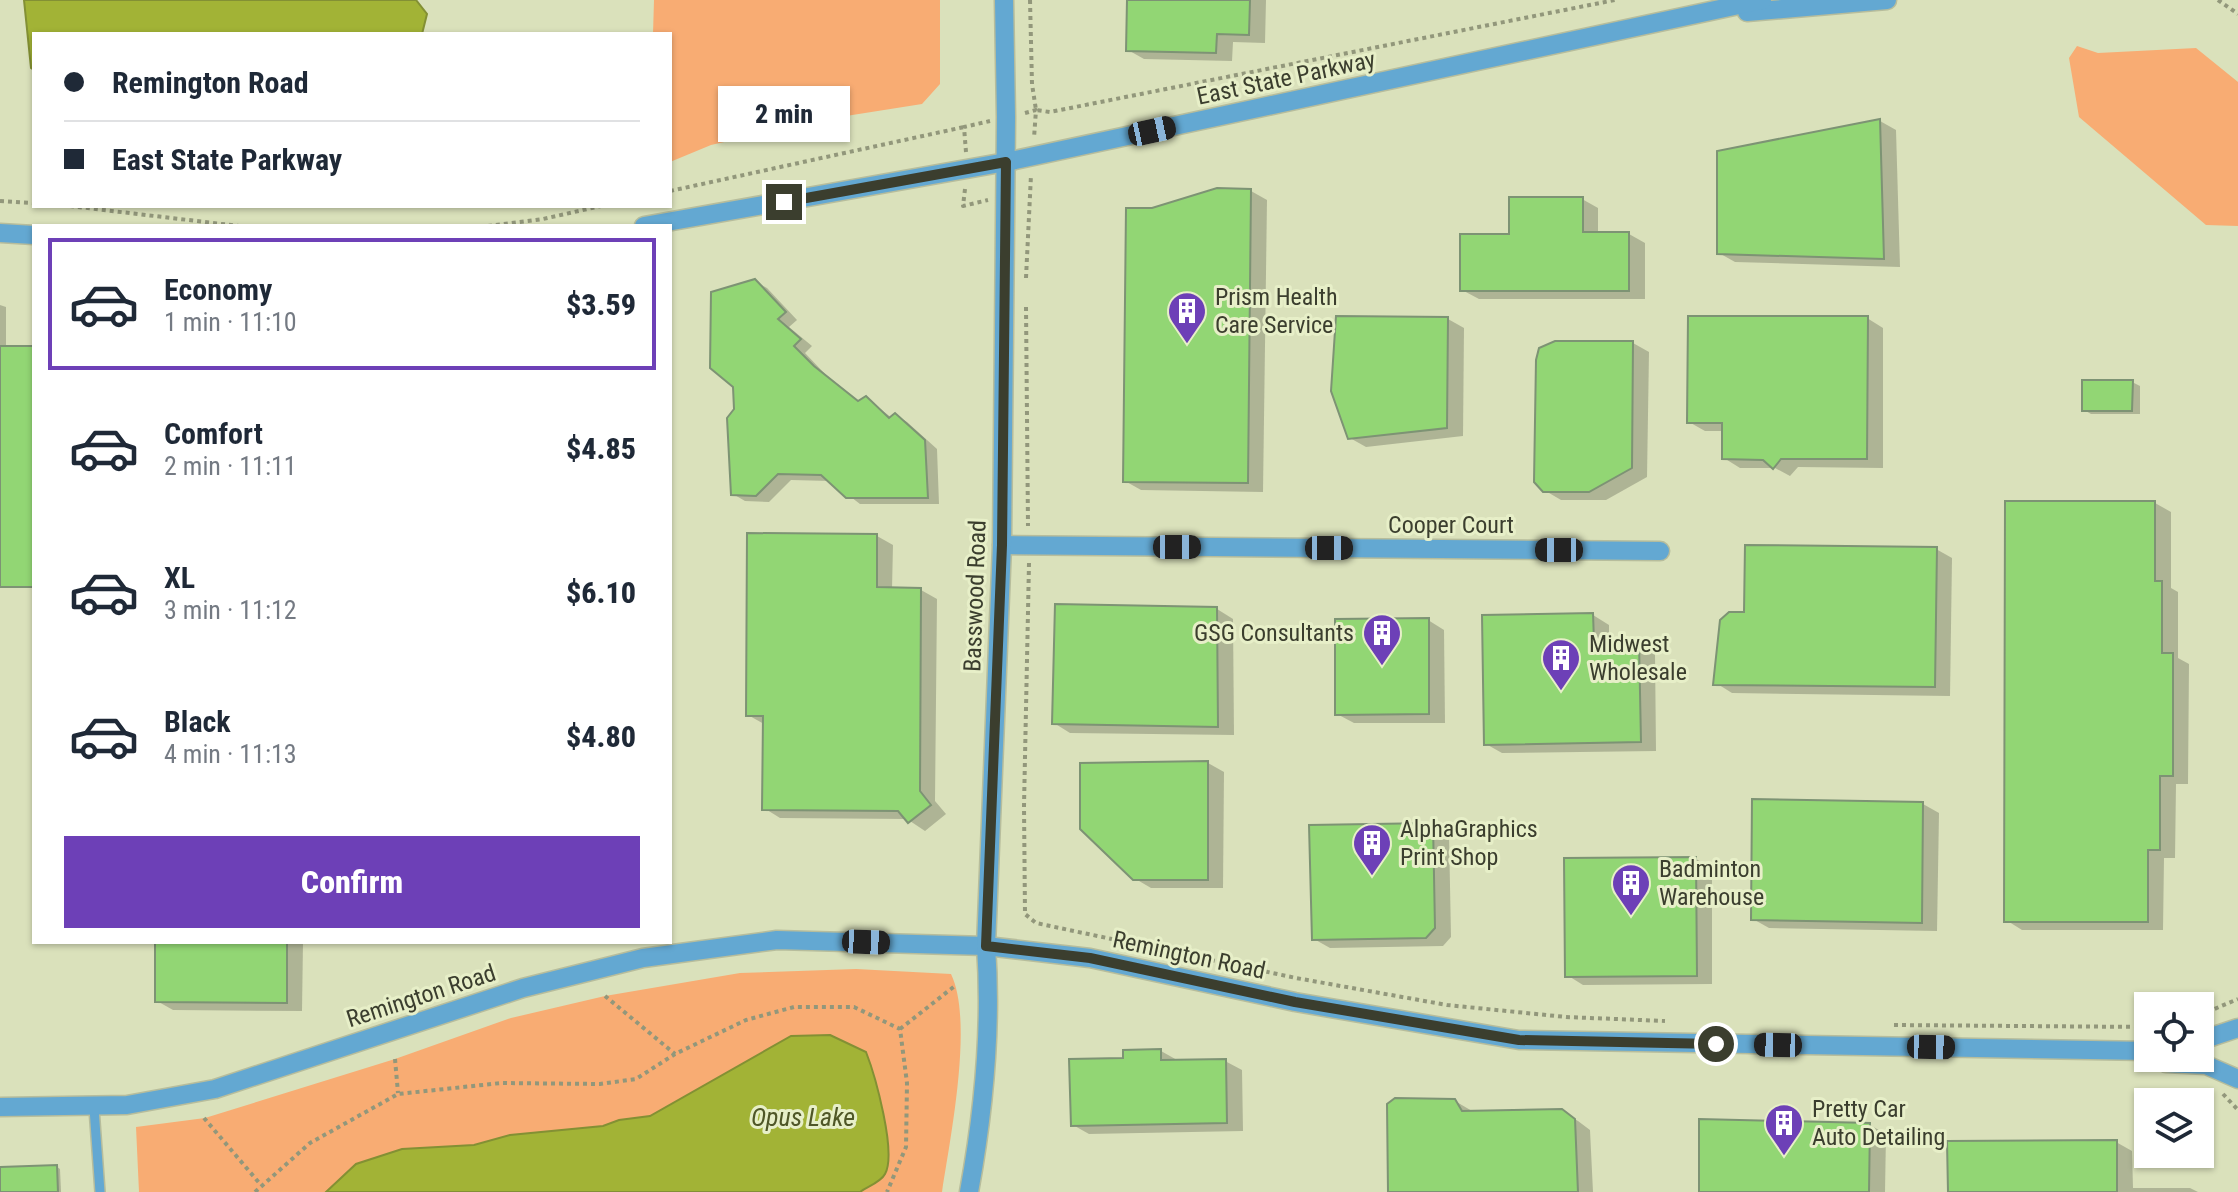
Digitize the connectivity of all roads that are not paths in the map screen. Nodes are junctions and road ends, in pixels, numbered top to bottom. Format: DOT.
graph roads {
  1 [pos="1004,0"];
  2 [pos="1762,0"];
  3 [pos="1887,0"];
  4 [pos="1700,15"];
  5 [pos="1006,162"];
  6 [pos="655,224"];
  7 [pos="0,233"];
  8 [pos="32,235"];
  9 [pos="1002,545"];
  10 [pos="1660,551"];
  11 [pos="986,946"];
  12 [pos="2238,1028"];
  13 [pos="2214,1036"];
  14 [pos="2134,1051"];
  15 [pos="2214,1068"];
  16 [pos="2238,1079"];
  17 [pos="0,1107"];
  18 [pos="94,1108"];
  19 [pos="100,1192"];
  20 [pos="969,1192"];
  1 -- 5 [label="street, Basswood Road"];
  2 -- 4 [label="street, East State Parkway"];
  3 -- 4 [label="street, East State Parkway"];
  4 -- 5 [label="street, East State Parkway"];
  5 -- 6 [label="street, East State Parkway"];
  5 -- 9 [label="street, Basswood Road"];
  7 -- 8 [label="street"];
  9 -- 10 [label="street, Cooper Court"];
  9 -- 11 [label="street, Basswood Road"];
  11 -- 14 [label="street, Remington Road"];
  11 -- 18 [label="street, Remington Road"];
  11 -- 20 [label="street, Basswood Road"];
  12 -- 13 [label="street"];
  15 -- 16 [label="street"];
  17 -- 18 [label="street, Remington Road"];
  18 -- 19 [label="lane"];
}
